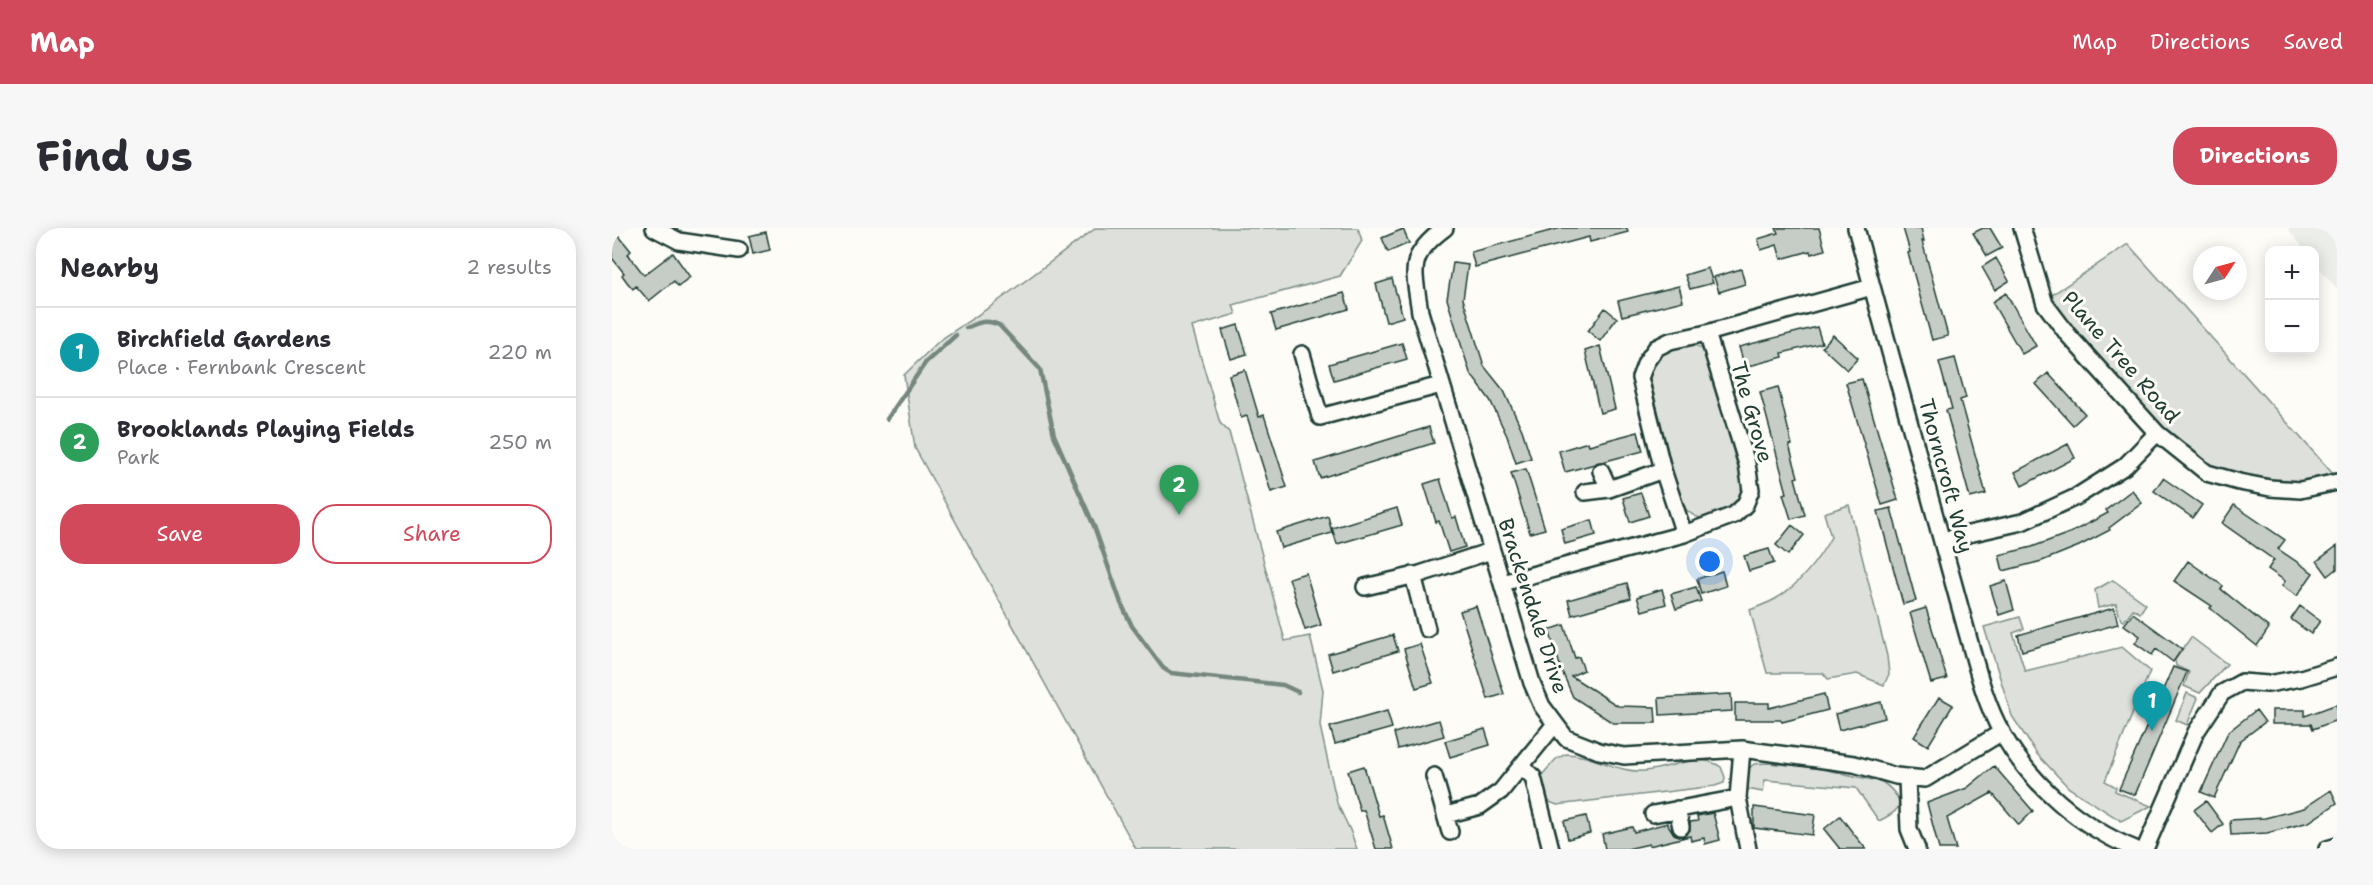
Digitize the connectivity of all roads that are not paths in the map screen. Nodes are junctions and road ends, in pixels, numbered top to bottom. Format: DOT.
graph roads {
  1 [pos="654,228"];
  2 [pos="1445,228"];
  3 [pos="1856,228"];
  4 [pos="2022,228"];
  5 [pos="739,250"];
  6 [pos="1872,287"];
  7 [pos="1707,333"];
  8 [pos="1302,354"];
  9 [pos="1441,385"];
  10 [pos="2157,433"];
  11 [pos="1663,470"];
  12 [pos="1601,471"];
  13 [pos="2337,482"];
  14 [pos="1609,489"];
  15 [pos="1585,492"];
  16 [pos="1684,534"];
  17 [pos="1942,540"];
  18 [pos="1491,551"];
  19 [pos="1413,575"];
  20 [pos="1502,583"];
  21 [pos="1365,587"];
  22 [pos="1427,629"];
  23 [pos="2337,667"];
  24 [pos="1555,724"];
  25 [pos="2002,732"];
  26 [pos="1742,749"];
  27 [pos="1521,766"];
  28 [pos="1434,776"];
  29 [pos="1907,778"];
  30 [pos="1738,798"];
  31 [pos="1677,809"];
  32 [pos="1653,814"];
  33 [pos="1446,815"];
  34 [pos="1682,827"];
  35 [pos="1450,832"];
  36 [pos="2337,846"];
  37 [pos="1551,849"];
  38 [pos="1748,849"];
  39 [pos="1917,849"];
  40 [pos="2135,849"];
  41 [pos="2145,849"];
  42 [pos="2327,849"];
  1 -- 5 [label="street"];
  2 -- 9 [label="street, Brackendale Drive"];
  3 -- 6 [label="street, Thorncroft Way"];
  4 -- 10 [label="street, Plane Tree Road"];
  6 -- 7 [label="street"];
  6 -- 17 [label="street, Thorncroft Way"];
  7 -- 11 [label="street"];
  7 -- 16 [label="street, The Grove"];
  8 -- 9 [label="street"];
  9 -- 18 [label="street, Brackendale Drive"];
  10 -- 13 [label="street, Plane Tree Road"];
  10 -- 17 [label="street"];
  11 -- 14 [label="street"];
  11 -- 16 [label="street"];
  12 -- 14 [label="street"];
  14 -- 15 [label="street"];
  16 -- 20 [label="street, The Grove"];
  17 -- 25 [label="street, Thorncroft Way"];
  18 -- 19 [label="street"];
  18 -- 20 [label="street, Brackendale Drive"];
  19 -- 21 [label="street"];
  19 -- 22 [label="street"];
  20 -- 24 [label="street, Brackendale Drive"];
  23 -- 41 [label="street"];
  24 -- 26 [label="street, Brackendale Drive"];
  24 -- 27 [label="street"];
  25 -- 29 [label="street, Brackendale Drive"];
  25 -- 40 [label="street, Thorncroft Way"];
  26 -- 29 [label="street, Brackendale Drive"];
  26 -- 30 [label="street"];
  27 -- 33 [label="street"];
  27 -- 37 [label="street"];
  28 -- 33 [label="street"];
  29 -- 39 [label="street"];
  30 -- 31 [label="street"];
  30 -- 38 [label="street"];
  31 -- 32 [label="street"];
  31 -- 34 [label="street"];
  33 -- 35 [label="street"];
  36 -- 42 [label="street"];
}
